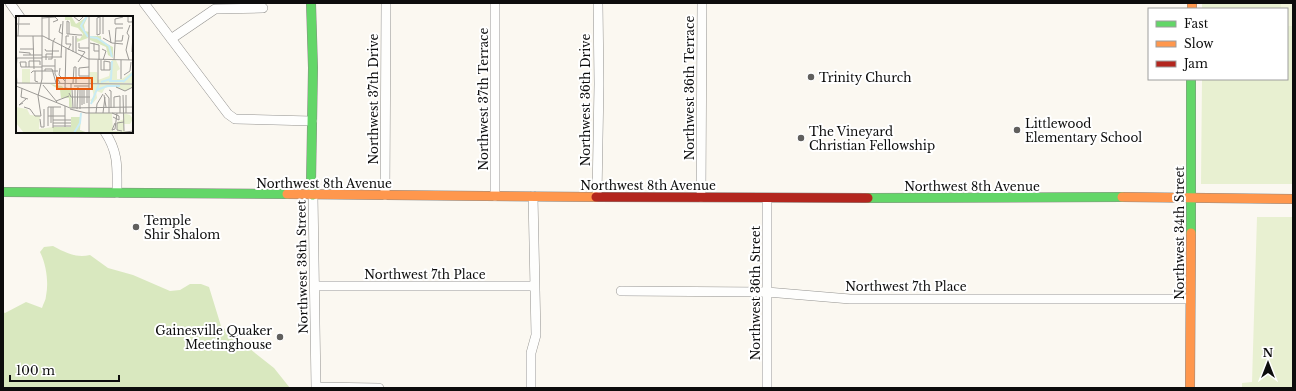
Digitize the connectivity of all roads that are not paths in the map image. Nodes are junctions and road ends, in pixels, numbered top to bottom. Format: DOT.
graph roads {
  1 [pos="10,3"];
  2 [pos="144,3"];
  3 [pos="311,3"];
  4 [pos="386,3"];
  5 [pos="495,3"];
  6 [pos="598,3"];
  7 [pos="702,3"];
  8 [pos="263,8"];
  9 [pos="19,16"];
  10 [pos="170,39"];
  11 [pos="1192,80"];
  12 [pos="312,121"];
  13 [pos="107,133"];
  14 [pos="3,192"];
  15 [pos="117,193"];
  16 [pos="313,195"];
  17 [pos="385,195"];
  18 [pos="495,196"];
  19 [pos="533,196"];
  20 [pos="597,196"];
  21 [pos="701,197"];
  22 [pos="1191,197"];
  23 [pos="767,198"];
  24 [pos="1293,199"];
  25 [pos="315,286"];
  26 [pos="535,286"];
  27 [pos="621,291"];
  28 [pos="767,292"];
  29 [pos="1190,299"];
  30 [pos="316,387"];
  31 [pos="379,388"];
  32 [pos="531,388"];
  33 [pos="767,388"];
  34 [pos="1190,388"];
  1 -- 9 [label="street"];
  2 -- 10 [label="street"];
  3 -- 12 [label="street, Northwest 38th Street"];
  4 -- 17 [label="street, Northwest 37th Drive"];
  5 -- 18 [label="street, Northwest 37th Terrace"];
  6 -- 20 [label="street, Northwest 36th Drive"];
  7 -- 21 [label="street, Northwest 36th Terrace"];
  8 -- 10 [label="street"];
  10 -- 12 [label="street"];
  11 -- 22 [label="street, Northwest 34th Street"];
  12 -- 16 [label="street, Northwest 38th Street"];
  13 -- 15 [label="street"];
  14 -- 15 [label="street, Northwest 8th Avenue"];
  15 -- 16 [label="street, Northwest 8th Avenue"];
  16 -- 17 [label="street, Northwest 8th Avenue"];
  16 -- 25 [label="street, Northwest 38th Street"];
  17 -- 18 [label="street, Northwest 8th Avenue"];
  18 -- 19 [label="street, Northwest 8th Avenue"];
  19 -- 20 [label="street, Northwest 8th Avenue"];
  19 -- 26 [label="street"];
  20 -- 21 [label="street, Northwest 8th Avenue"];
  21 -- 23 [label="street, Northwest 8th Avenue"];
  22 -- 23 [label="street, Northwest 8th Avenue"];
  22 -- 24 [label="street, Northwest 8th Avenue"];
  22 -- 29 [label="street, Northwest 34th Street"];
  23 -- 28 [label="street, Northwest 36th Street"];
  25 -- 26 [label="street, Northwest 7th Place"];
  25 -- 30 [label="street, Northwest 38th Street"];
  26 -- 32 [label="street"];
  27 -- 28 [label="street, Northwest 7th Place"];
  28 -- 29 [label="street, Northwest 7th Place"];
  28 -- 33 [label="street, Northwest 36th Street"];
  29 -- 34 [label="street, Northwest 34th Street"];
  30 -- 31 [label="street"];
}
